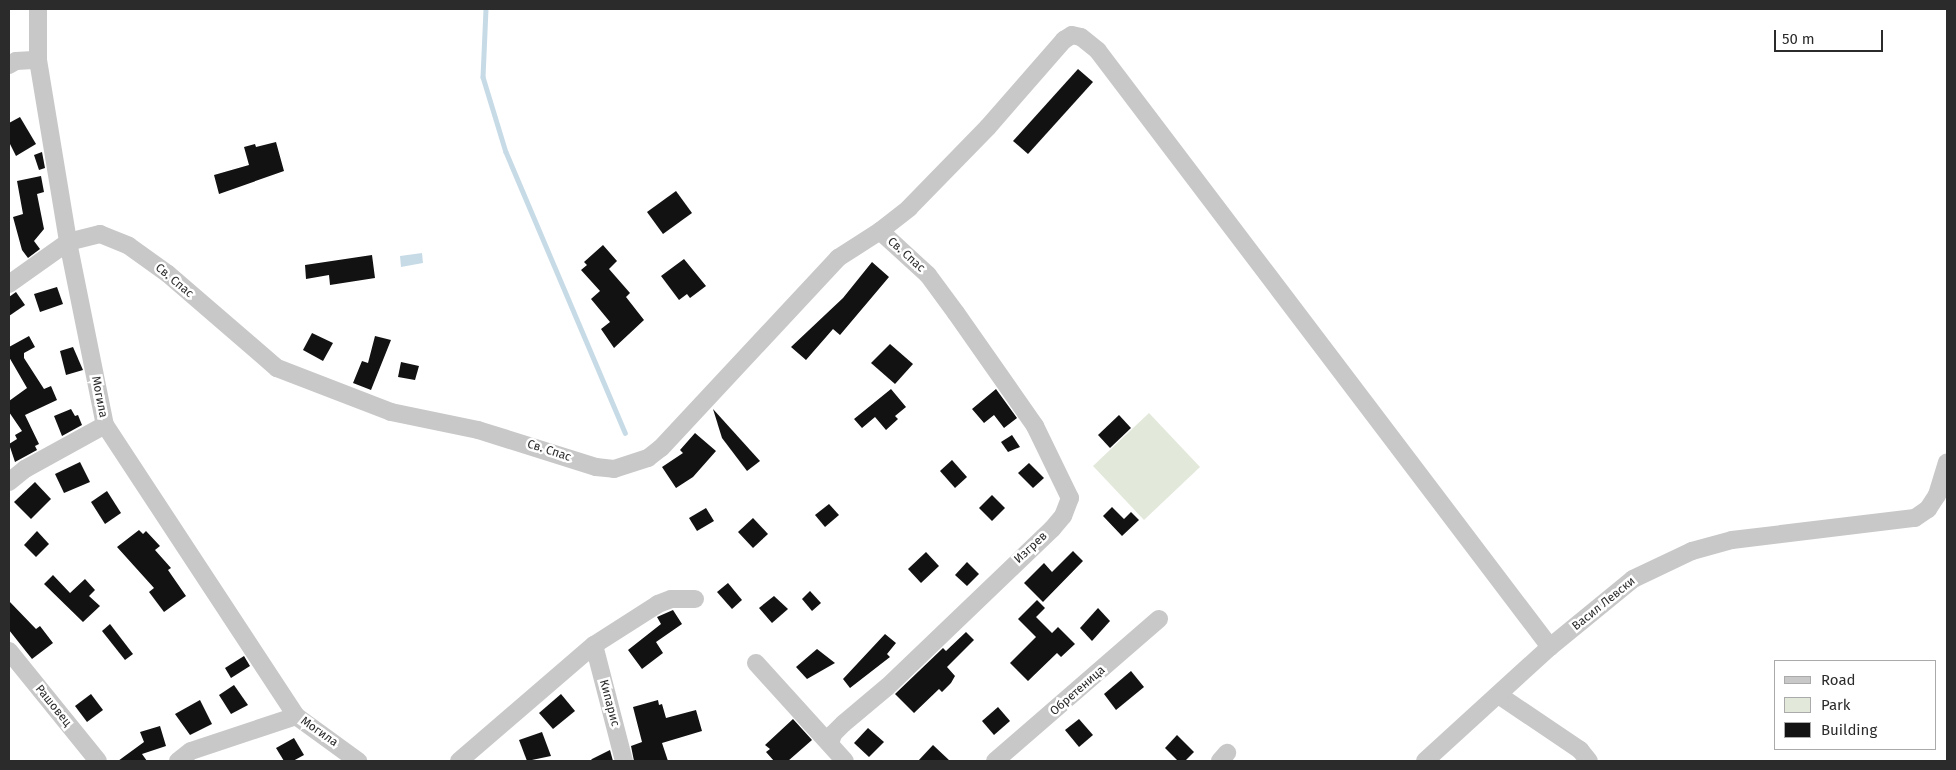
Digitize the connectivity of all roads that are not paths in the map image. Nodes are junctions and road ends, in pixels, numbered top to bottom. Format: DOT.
graph roads {
  1 [pos="38,9"];
  2 [pos="38,60"];
  3 [pos="9,65"];
  4 [pos="880,231"];
  5 [pos="68,242"];
  6 [pos="9,284"];
  7 [pos="956,313"];
  8 [pos="104,425"];
  9 [pos="1946,467"];
  10 [pos="9,482"];
  11 [pos="695,599"];
  12 [pos="1159,619"];
  13 [pos="594,644"];
  14 [pos="1550,647"];
  15 [pos="9,651"];
  16 [pos="756,663"];
  17 [pos="1500,696"];
  18 [pos="296,716"];
  19 [pos="830,744"];
  20 [pos="98,761"];
  21 [pos="178,761"];
  22 [pos="358,761"];
  23 [pos="459,761"];
  24 [pos="624,761"];
  25 [pos="845,761"];
  26 [pos="995,761"];
  27 [pos="1425,761"];
  28 [pos="1589,761"];
  1 -- 2 [label="street, Могила"];
  2 -- 3 [label="street"];
  2 -- 5 [label="street, Могила"];
  4 -- 5 [label="street, Св. Спас"];
  4 -- 7 [label="street, Св. Спас"];
  4 -- 14 [label="street"];
  5 -- 6 [label="street"];
  5 -- 8 [label="street, Могила"];
  7 -- 19 [label="street, Изгрев"];
  8 -- 10 [label="street"];
  8 -- 18 [label="street, Могила"];
  9 -- 14 [label="street, Васил Левски"];
  11 -- 13 [label="street"];
  12 -- 26 [label="street, Обретеница"];
  13 -- 23 [label="street"];
  13 -- 24 [label="street, Кипарис"];
  14 -- 17 [label="street, Васил Левски"];
  15 -- 20 [label="street, Рашовец"];
  16 -- 19 [label="street"];
  17 -- 27 [label="street, Васил Левски"];
  17 -- 28 [label="street"];
  18 -- 21 [label="street"];
  18 -- 22 [label="street, Могила"];
  19 -- 25 [label="street"];
}
